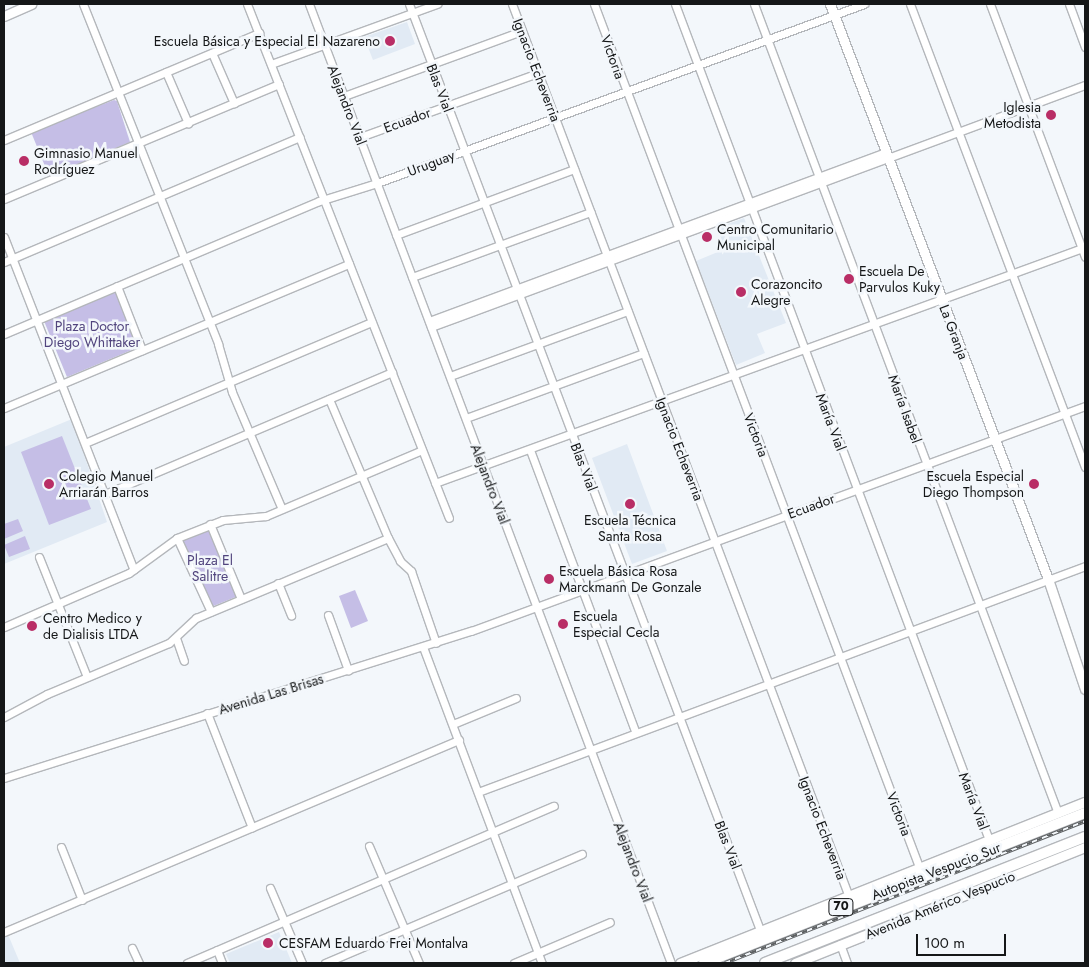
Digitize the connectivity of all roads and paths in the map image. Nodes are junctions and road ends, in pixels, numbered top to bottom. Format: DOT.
graph roads {
  1 [pos="31,4"];
  2 [pos="83,4"];
  3 [pos="247,4"];
  4 [pos="309,4"];
  5 [pos="409,4"];
  6 [pos="437,4"];
  7 [pos="512,4"];
  8 [pos="594,4"];
  9 [pos="675,4"];
  10 [pos="754,4"];
  11 [pos="830,4"];
  12 [pos="864,4"];
  13 [pos="910,4"];
  14 [pos="990,4"];
  15 [pos="1069,4"];
  16 [pos="412,13"];
  17 [pos="834,14"];
  18 [pos="4,16"];
  19 [pos="522,31"];
  20 [pos="259,33"];
  21 [pos="767,39"];
  22 [pos="325,44"];
  23 [pos="1085,47"];
  24 [pos="212,53"];
  25 [pos="271,64"];
  26 [pos="431,64"];
  27 [pos="698,65"];
  28 [pos="166,72"];
  29 [pos="538,73"];
  30 [pos="279,84"];
  31 [pos="1085,85"];
  32 [pos="626,91"];
  33 [pos="119,92"];
  34 [pos="344,96"];
  35 [pos="234,104"];
  36 [pos="447,106"];
  37 [pos="1028,106"];
  38 [pos="555,117"];
  39 [pos="188,123"];
  40 [pos="958,131"];
  41 [pos="300,137"];
  42 [pos="360,137"];
  43 [pos="4,140"];
  44 [pos="138,143"];
  45 [pos="464,150"];
  46 [pos="887,155"];
  47 [pos="574,169"];
  48 [pos="820,181"];
  49 [pos="377,183"];
  50 [pos="158,197"];
  51 [pos="324,199"];
  52 [pos="4,200"];
  53 [pos="484,202"];
  54 [pos="750,206"];
  55 [pos="591,212"];
  56 [pos="679,232"];
  57 [pos="396,235"];
  58 [pos="4,237"];
  59 [pos="500,245"];
  60 [pos="1084,248"];
  61 [pos="1085,257"];
  62 [pos="183,258"];
  63 [pos="608,258"];
  64 [pos="12,259"];
  65 [pos="4,262"];
  66 [pos="349,264"];
  67 [pos="1013,273"];
  68 [pos="412,277"];
  69 [pos="117,286"];
  70 [pos="518,292"];
  71 [pos="942,300"];
  72 [pos="628,311"];
  73 [pos="36,320"];
  74 [pos="209,322"];
  75 [pos="372,322"];
  76 [pos="430,324"];
  77 [pos="874,324"];
  78 [pos="4,334"];
  79 [pos="538,344"];
  80 [pos="142,350"];
  81 [pos="804,350"];
  82 [pos="644,353"];
  83 [pos="392,372"];
  84 [pos="450,376"];
  85 [pos="733,376"];
  86 [pos="229,382"];
  87 [pos="62,384"];
  88 [pos="554,386"];
  89 [pos="329,399"];
  90 [pos="662,402"];
  91 [pos="1085,406"];
  92 [pos="4,408"];
  93 [pos="1066,414"];
  94 [pos="466,418"];
  95 [pos="249,433"];
  96 [pos="572,435"];
  97 [pos="994,439"];
  98 [pos="85,444"];
  99 [pos="422,450"];
  100 [pos="530,450"];
  101 [pos="926,464"];
  102 [pos="484,467"];
  103 [pos="1085,467"];
  104 [pos="362,476"];
  105 [pos="435,483"];
  106 [pos="856,490"];
  107 [pos="104,494"];
  108 [pos="282,509"];
  109 [pos="786,515"];
  110 [pos="449,518"];
  111 [pos="210,524"];
  112 [pos="177,538"];
  113 [pos="388,538"];
  114 [pos="715,542"];
  115 [pos="39,558"];
  116 [pos="1085,566"];
  117 [pos="134,570"];
  118 [pos="625,575"];
  119 [pos="1048,579"];
  120 [pos="278,583"];
  121 [pos="583,591"];
  122 [pos="241,599"];
  123 [pos="58,605"];
  124 [pos="979,605"];
  125 [pos="537,608"];
  126 [pos="211,612"];
  127 [pos="291,615"];
  128 [pos="328,615"];
  129 [pos="4,628"];
  130 [pos="909,630"];
  131 [pos="176,638"];
  132 [pos="436,643"];
  133 [pos="423,646"];
  134 [pos="839,656"];
  135 [pos="184,661"];
  136 [pos="348,670"];
  137 [pos="1082,671"];
  138 [pos="88,678"];
  139 [pos="768,682"];
  140 [pos="1085,689"];
  141 [pos="1085,697"];
  142 [pos="516,698"];
  143 [pos="206,713"];
  144 [pos="678,715"];
  145 [pos="4,717"];
  146 [pos="453,724"];
  147 [pos="635,731"];
  148 [pos="459,740"];
  149 [pos="590,748"];
  150 [pos="4,778"];
  151 [pos="478,792"];
  152 [pos="1085,802"];
  153 [pos="554,806"];
  154 [pos="1058,813"];
  155 [pos="1085,813"];
  156 [pos="252,828"];
  157 [pos="492,833"];
  158 [pos="1085,837"];
  159 [pos="989,840"];
  160 [pos="369,846"];
  161 [pos="61,847"];
  162 [pos="1085,847"];
  163 [pos="582,854"];
  164 [pos="919,867"];
  165 [pos="383,879"];
  166 [pos="512,884"];
  167 [pos="270,888"];
  168 [pos="848,894"];
  169 [pos="82,900"];
  170 [pos="284,922"];
  171 [pos="610,922"];
  172 [pos="405,930"];
  173 [pos="760,930"];
  174 [pos="4,932"];
  175 [pos="840,944"];
  176 [pos="132,948"];
  177 [pos="217,950"];
  178 [pos="538,953"];
  179 [pos="139,963"];
  180 [pos="187,963"];
  181 [pos="222,963"];
  182 [pos="302,963"];
  183 [pos="325,963"];
  184 [pos="419,963"];
  185 [pos="514,963"];
  186 [pos="542,963"];
  187 [pos="672,963"];
  188 [pos="680,963"];
  189 [pos="704,963"];
  190 [pos="766,963"];
  191 [pos="795,963"];
  192 [pos="848,963"];
  1 -- 18 [label="main road"];
  2 -- 33 [label="street"];
  3 -- 20 [label="street"];
  4 -- 22 [label="street, Alejandro Vial"];
  5 -- 16 [label="street, Blas Vial"];
  6 -- 16 [label="street"];
  7 -- 19 [label="street, Ignacio Echeverria"];
  8 -- 32 [label="street, Victoria"];
  9 -- 27 [label="street, María Vial"];
  10 -- 21 [label="street, María Isabel"];
  11 -- 17 [label="main road, La Granja"];
  12 -- 17 [label="street, Uruguay"];
  13 -- 40 [label="street"];
  14 -- 37 [label="street"];
  15 -- 23 [label="street"];
  16 -- 22 [label="street"];
  16 -- 26 [label="street, Blas Vial"];
  17 -- 21 [label="street, Uruguay"];
  17 -- 46 [label="main road, La Granja"];
  19 -- 26 [label="street"];
  19 -- 29 [label="street, Ignacio Echeverria"];
  20 -- 24 [label="street"];
  20 -- 25 [label="street"];
  21 -- 27 [label="street, Uruguay"];
  21 -- 48 [label="street, María Isabel"];
  22 -- 25 [label="street"];
  22 -- 34 [label="street, Alejandro Vial"];
  24 -- 28 [label="street"];
  24 -- 35 [label="street"];
  25 -- 30 [label="street"];
  26 -- 34 [label="street"];
  26 -- 36 [label="street, Blas Vial"];
  27 -- 32 [label="street, Uruguay"];
  27 -- 54 [label="street, María Vial"];
  28 -- 33 [label="street"];
  28 -- 39 [label="street"];
  29 -- 36 [label="street, Ecuador"];
  29 -- 38 [label="street, Ignacio Echeverria"];
  30 -- 35 [label="street"];
  30 -- 41 [label="street"];
  31 -- 37 [label="street"];
  32 -- 38 [label="street, Uruguay"];
  32 -- 56 [label="street, Victoria"];
  33 -- 43 [label="street"];
  33 -- 44 [label="street"];
  34 -- 42 [label="street, Alejandro Vial"];
  35 -- 39 [label="street"];
  36 -- 42 [label="street, Ecuador"];
  36 -- 45 [label="street, Blas Vial"];
  37 -- 40 [label="street"];
  37 -- 60 [label="street"];
  38 -- 45 [label="street, Uruguay"];
  38 -- 47 [label="street, Ignacio Echeverria"];
  39 -- 44 [label="street"];
  40 -- 46 [label="street"];
  40 -- 67 [label="street"];
  41 -- 50 [label="street"];
  41 -- 51 [label="street"];
  42 -- 49 [label="street, Alejandro Vial"];
  44 -- 50 [label="street"];
  44 -- 52 [label="street"];
  45 -- 49 [label="street, Uruguay"];
  45 -- 53 [label="street, Blas Vial"];
  46 -- 48 [label="street"];
  46 -- 71 [label="main road, La Granja"];
  47 -- 53 [label="street"];
  47 -- 55 [label="street, Ignacio Echeverria"];
  48 -- 54 [label="street"];
  48 -- 77 [label="street, María Isabel"];
  49 -- 51 [label="street, Uruguay"];
  49 -- 57 [label="street, Alejandro Vial"];
  50 -- 62 [label="street"];
  50 -- 64 [label="street"];
  51 -- 62 [label="street, Uruguay"];
  51 -- 66 [label="street"];
  53 -- 57 [label="street"];
  53 -- 59 [label="street, Blas Vial"];
  54 -- 56 [label="street"];
  54 -- 81 [label="street, María Vial"];
  55 -- 59 [label="street"];
  55 -- 63 [label="street, Ignacio Echeverria"];
  56 -- 63 [label="street"];
  56 -- 85 [label="street, Victoria"];
  57 -- 68 [label="street, Alejandro Vial"];
  58 -- 64 [label="street"];
  59 -- 68 [label="street"];
  59 -- 70 [label="street, Blas Vial"];
  60 -- 61 [label="street"];
  60 -- 67 [label="street"];
  62 -- 69 [label="street, Uruguay"];
  62 -- 74 [label="street"];
  63 -- 70 [label="street"];
  63 -- 72 [label="street, Ignacio Echeverria"];
  64 -- 65 [label="street"];
  64 -- 73 [label="street"];
  66 -- 74 [label="street"];
  66 -- 75 [label="street"];
  67 -- 71 [label="street"];
  67 -- 93 [label="street"];
  68 -- 76 [label="street, Alejandro Vial"];
  69 -- 73 [label="street, Uruguay"];
  69 -- 80 [label="street"];
  70 -- 76 [label="street"];
  70 -- 79 [label="street, Blas Vial"];
  71 -- 77 [label="street"];
  71 -- 97 [label="main road, La Granja"];
  72 -- 79 [label="street"];
  72 -- 82 [label="street, Ignacio Echeverria"];
  73 -- 78 [label="street, Uruguay"];
  73 -- 87 [label="street"];
  74 -- 80 [label="street"];
  74 -- 86 [label="street"];
  75 -- 83 [label="street"];
  75 -- 86 [label="street"];
  76 -- 84 [label="street, Alejandro Vial"];
  77 -- 81 [label="street"];
  77 -- 101 [label="street, María Isabel"];
  79 -- 84 [label="street"];
  79 -- 88 [label="street, Blas Vial"];
  80 -- 87 [label="street"];
  81 -- 85 [label="street"];
  81 -- 106 [label="street, María Vial"];
  82 -- 88 [label="street"];
  82 -- 90 [label="street, Ignacio Echeverria"];
  83 -- 89 [label="street"];
  83 -- 99 [label="street"];
  84 -- 94 [label="street, Alejandro Vial"];
  85 -- 90 [label="street"];
  85 -- 109 [label="street, Victoria"];
  86 -- 95 [label="street"];
  86 -- 98 [label="street"];
  87 -- 92 [label="street"];
  87 -- 98 [label="street"];
  88 -- 94 [label="street"];
  88 -- 96 [label="street, Blas Vial"];
  89 -- 95 [label="street"];
  89 -- 104 [label="street"];
  90 -- 96 [label="street"];
  90 -- 114 [label="street, Ignacio Echeverria"];
  91 -- 93 [label="street, Ecuador"];
  93 -- 97 [label="street, Ecuador"];
  93 -- 103 [label="street"];
  94 -- 102 [label="street, Alejandro Vial"];
  95 -- 107 [label="street"];
  95 -- 108 [label="street"];
  96 -- 100 [label="street"];
  96 -- 118 [label="street, Blas Vial"];
  97 -- 101 [label="street, Ecuador"];
  97 -- 119 [label="main road, La Granja"];
  98 -- 107 [label="street"];
  99 -- 104 [label="street"];
  99 -- 105 [label="street"];
  100 -- 102 [label="street"];
  100 -- 121 [label="street"];
  101 -- 106 [label="street, Ecuador"];
  101 -- 124 [label="street, María Isabel"];
  102 -- 105 [label="street"];
  102 -- 125 [label="street, Alejandro Vial"];
  104 -- 108 [label="street"];
  104 -- 113 [label="street"];
  105 -- 110 [label="street"];
  106 -- 109 [label="street, Ecuador"];
  106 -- 130 [label="street, María Vial"];
  107 -- 117 [label="street"];
  108 -- 111 [label="street"];
  109 -- 114 [label="street, Ecuador"];
  109 -- 134 [label="street, Victoria"];
  111 -- 112 [label="street"];
  111 -- 122 [label="street"];
  112 -- 117 [label="street"];
  112 -- 126 [label="street"];
  113 -- 120 [label="street"];
  113 -- 132 [label="street"];
  114 -- 118 [label="street, Ecuador"];
  114 -- 139 [label="street, Ignacio Echeverria"];
  115 -- 123 [label="street"];
  116 -- 119 [label="street"];
  117 -- 123 [label="street"];
  118 -- 121 [label="street, Ecuador"];
  118 -- 144 [label="street, Blas Vial"];
  119 -- 124 [label="street"];
  119 -- 137 [label="main road, La Granja"];
  120 -- 122 [label="street"];
  120 -- 127 [label="street"];
  121 -- 125 [label="street, Ecuador"];
  121 -- 147 [label="street"];
  122 -- 126 [label="street"];
  123 -- 129 [label="street"];
  123 -- 138 [label="street"];
  124 -- 130 [label="street"];
  124 -- 154 [label="street, María Isabel"];
  125 -- 132 [label="street, Avenida Las Brisas"];
  125 -- 149 [label="street, Alejandro Vial"];
  126 -- 131 [label="street"];
  128 -- 136 [label="street"];
  130 -- 134 [label="street"];
  130 -- 159 [label="street, María Vial"];
  131 -- 135 [label="street"];
  131 -- 138 [label="street"];
  132 -- 133 [label="street, Avenida Las Brisas"];
  133 -- 136 [label="street, Avenida Las Brisas"];
  133 -- 146 [label="street"];
  134 -- 139 [label="street"];
  134 -- 164 [label="street, Victoria"];
  136 -- 143 [label="street, Avenida Las Brisas"];
  137 -- 140 [label="main road, La Granja"];
  137 -- 141 [label="street, La Granja"];
  138 -- 145 [label="street"];
  139 -- 144 [label="street"];
  139 -- 168 [label="street, Ignacio Echeverria"];
  142 -- 146 [label="street"];
  143 -- 150 [label="street, Avenida Las Brisas"];
  143 -- 156 [label="street"];
  144 -- 147 [label="street"];
  144 -- 173 [label="street, Blas Vial"];
  146 -- 148 [label="street"];
  147 -- 149 [label="street"];
  148 -- 151 [label="street"];
  148 -- 156 [label="street"];
  149 -- 151 [label="street"];
  149 -- 187 [label="street, Alejandro Vial"];
  151 -- 157 [label="street"];
  152 -- 154 [label="main road"];
  153 -- 157 [label="street"];
  154 -- 159 [label="main road"];
  155 -- 189 [label="highway, Autopista Vespucio Sur / 70"];
  156 -- 169 [label="street"];
  157 -- 165 [label="street"];
  157 -- 166 [label="street"];
  158 -- 190 [label="highway, Autopista Vespucio Sur / 70"];
  159 -- 164 [label="main road"];
  160 -- 165 [label="street"];
  161 -- 169 [label="street"];
  162 -- 175 [label="main road, Avenida Américo Vespucio"];
  163 -- 166 [label="street"];
  164 -- 168 [label="main road"];
  165 -- 170 [label="street"];
  165 -- 172 [label="street"];
  166 -- 172 [label="street"];
  166 -- 178 [label="street"];
  167 -- 170 [label="street"];
  168 -- 173 [label="main road"];
  169 -- 174 [label="street"];
  170 -- 177 [label="street"];
  170 -- 182 [label="street"];
  171 -- 178 [label="street"];
  172 -- 183 [label="street"];
  172 -- 184 [label="street"];
  173 -- 188 [label="main road"];
  175 -- 191 [label="main road, Avenida Américo Vespucio"];
  175 -- 192 [label="street"];
  176 -- 179 [label="street"];
  177 -- 180 [label="street"];
  177 -- 181 [label="street"];
  178 -- 185 [label="street"];
  178 -- 186 [label="street"];
}
